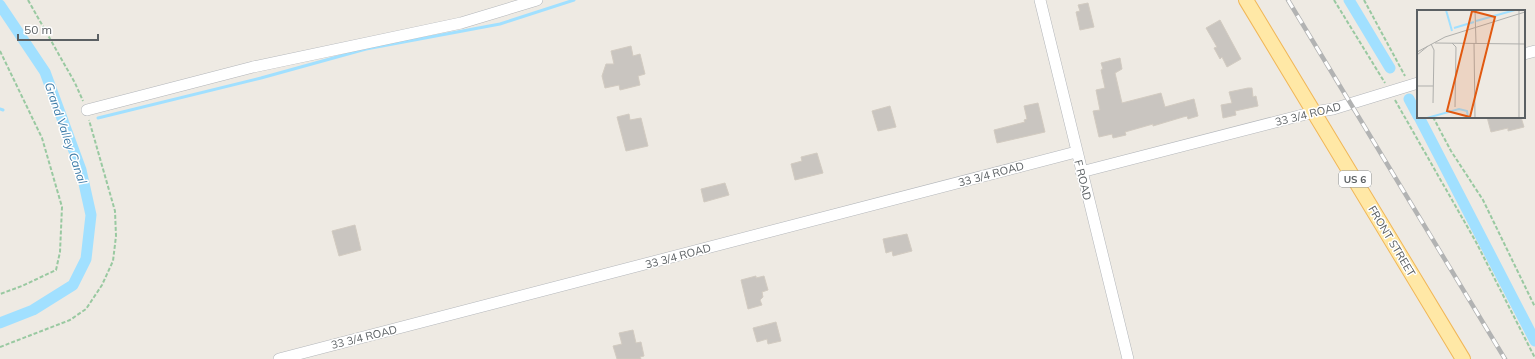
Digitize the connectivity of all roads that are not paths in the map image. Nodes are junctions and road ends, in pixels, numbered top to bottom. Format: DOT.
graph roads {
  1 [pos="537,0"];
  2 [pos="1040,0"];
  3 [pos="1246,0"];
  4 [pos="1535,51"];
  5 [pos="1525,54"];
  6 [pos="1414,84"];
  7 [pos="87,110"];
  8 [pos="1314,112"];
  9 [pos="1076,152"];
  10 [pos="1081,172"];
  11 [pos="279,359"];
  12 [pos="1128,359"];
  13 [pos="1463,359"];
  1 -- 7 [label="street"];
  2 -- 9 [label="street, F ROAD"];
  3 -- 8 [label="main road, FRONT STREET / US 6"];
  4 -- 5 [label="street"];
  6 -- 8 [label="street, 33 3/4 ROAD"];
  8 -- 10 [label="street, 33 3/4 ROAD"];
  8 -- 13 [label="main road, FRONT STREET / US 6"];
  9 -- 10 [label="street, F ROAD"];
  9 -- 11 [label="street, 33 3/4 ROAD"];
  10 -- 12 [label="street, F ROAD"];
}
